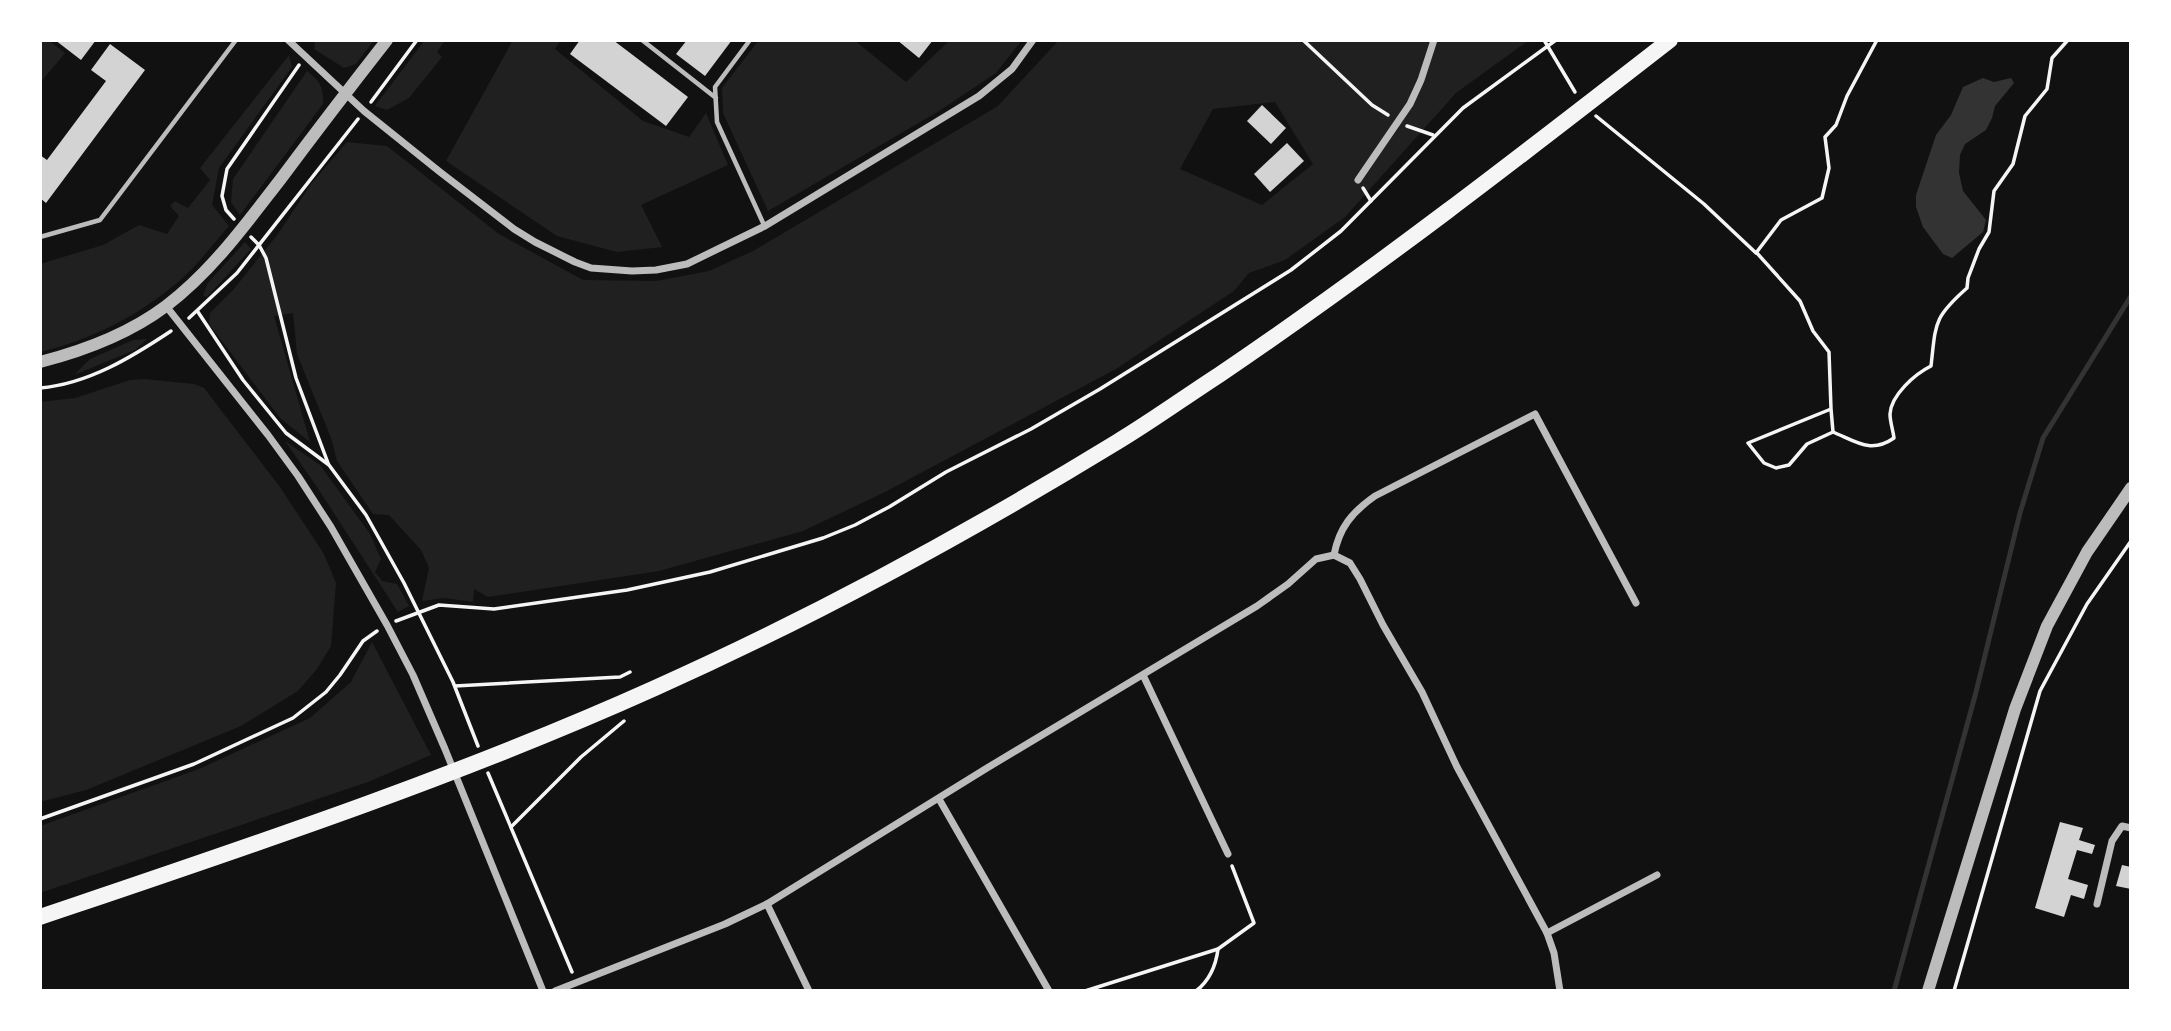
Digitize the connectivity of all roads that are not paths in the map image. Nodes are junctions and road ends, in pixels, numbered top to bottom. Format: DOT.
graph roads {
  1 [pos="236,40"];
  2 [pos="288,40"];
  3 [pos="387,40"];
  4 [pos="642,40"];
  5 [pos="750,40"];
  6 [pos="1033,40"];
  7 [pos="1434,40"];
  8 [pos="1670,40"];
  9 [pos="346,93"];
  10 [pos="716,98"];
  11 [pos="1359,180"];
  12 [pos="765,226"];
  13 [pos="40,237"];
  14 [pos="166,306"];
  15 [pos="40,362"];
  16 [pos="2131,488"];
  17 [pos="1334,555"];
  18 [pos="1636,603"];
  19 [pos="1143,674"];
  20 [pos="939,799"];
  21 [pos="2131,828"];
  22 [pos="1228,854"];
  23 [pos="1657,875"];
  24 [pos="767,904"];
  25 [pos="2097,904"];
  26 [pos="40,917"];
  27 [pos="1546,933"];
  28 [pos="543,991"];
  29 [pos="555,991"];
  30 [pos="809,991"];
  31 [pos="1049,991"];
  32 [pos="1560,991"];
  33 [pos="1928,991"];
  1 -- 13 [label="lane"];
  2 -- 9 [label="street"];
  3 -- 9 [label="street"];
  4 -- 10 [label="lane"];
  5 -- 10 [label="lane"];
  6 -- 12 [label="street"];
  7 -- 11 [label="street"];
  8 -- 26 [label="highway"];
  9 -- 12 [label="street"];
  9 -- 14 [label="street"];
  10 -- 12 [label="lane"];
  14 -- 15 [label="street"];
  14 -- 28 [label="street"];
  16 -- 33 [label="street"];
  17 -- 18 [label="street"];
  17 -- 19 [label="street"];
  17 -- 27 [label="street"];
  19 -- 20 [label="street"];
  19 -- 22 [label="street"];
  20 -- 24 [label="street"];
  20 -- 31 [label="street"];
  21 -- 25 [label="street"];
  23 -- 27 [label="street"];
  24 -- 29 [label="street"];
  24 -- 30 [label="street"];
  27 -- 32 [label="street"];
}
